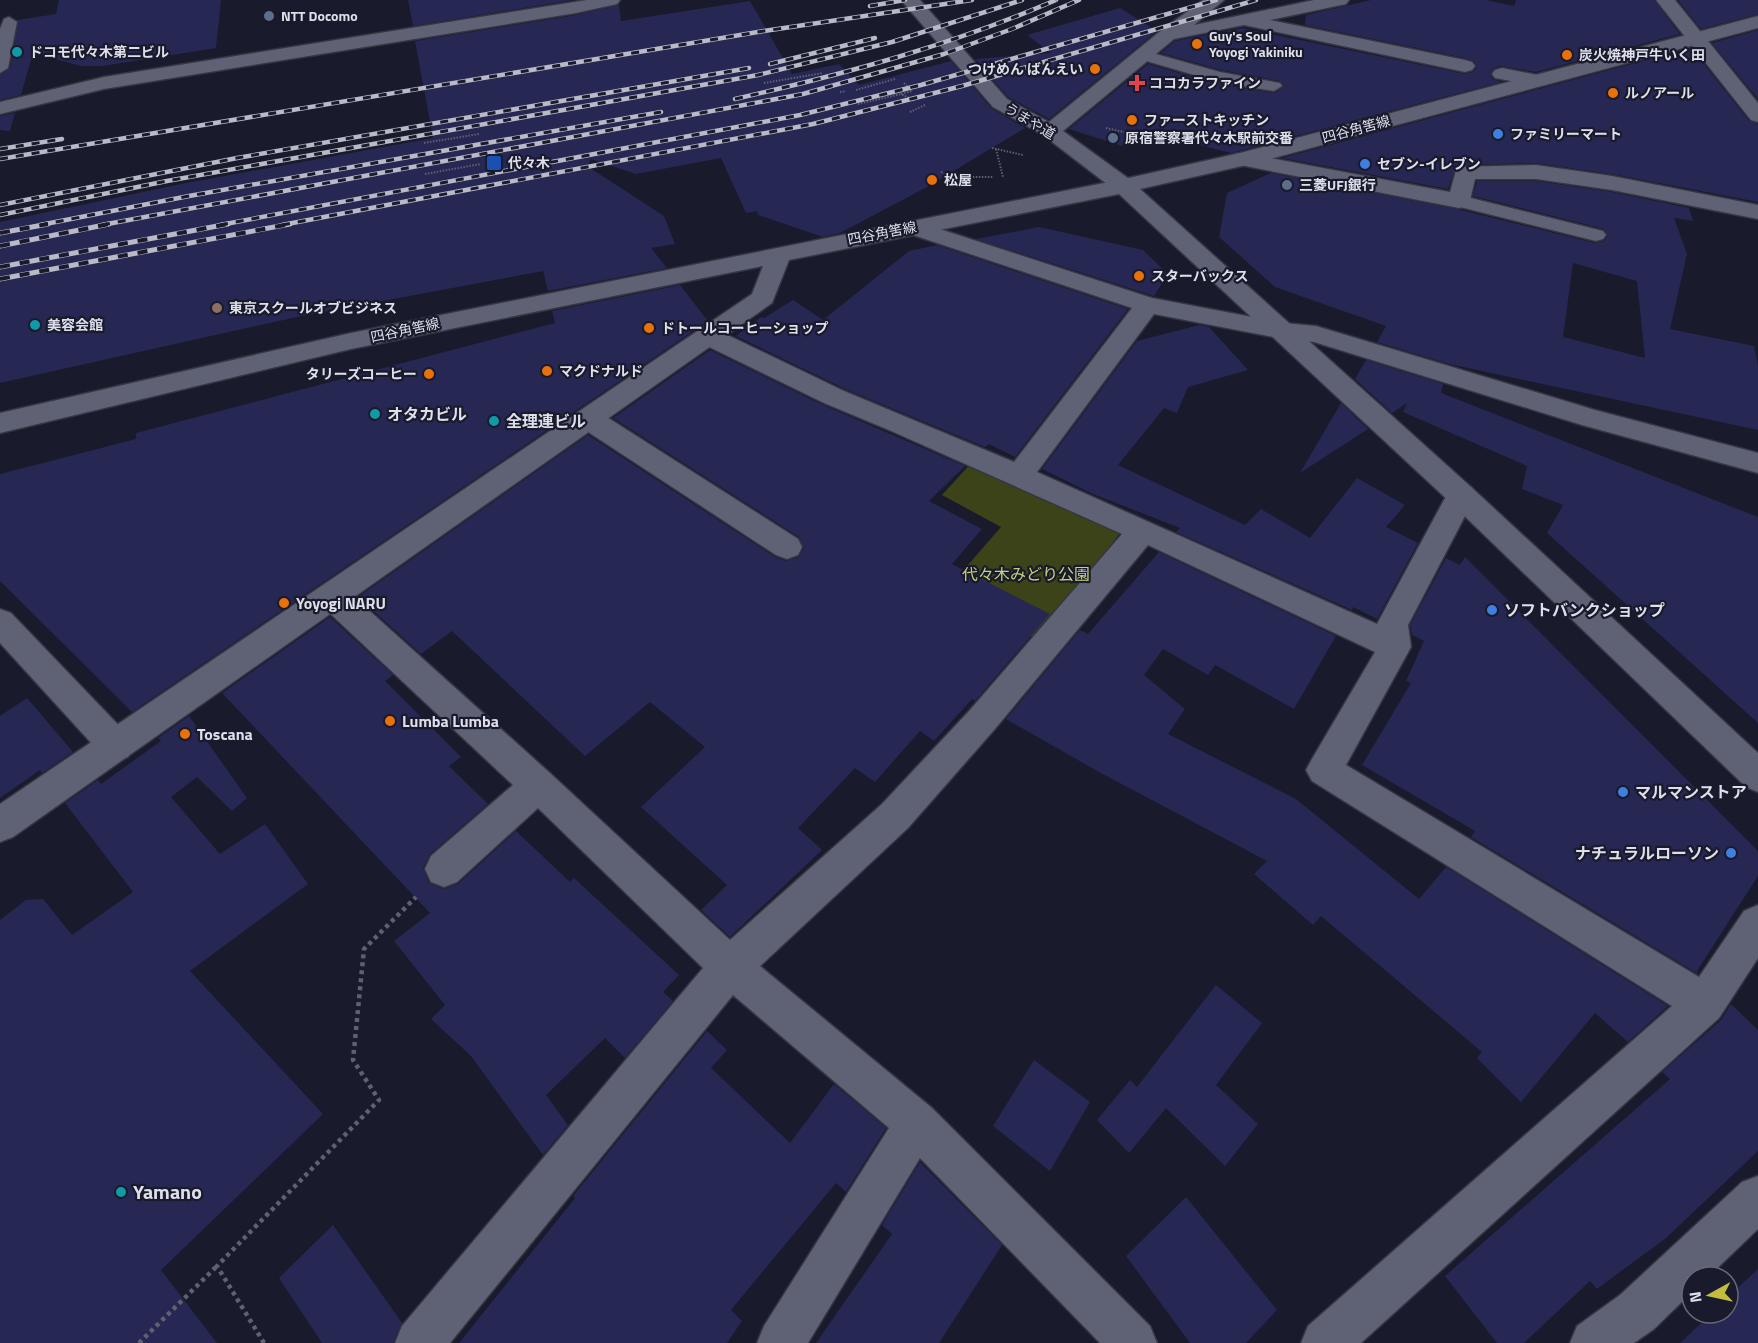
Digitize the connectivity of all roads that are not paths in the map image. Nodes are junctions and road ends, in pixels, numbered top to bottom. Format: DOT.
graph roads {
  1 [pos="611,0"];
  2 [pos="1215,0"];
  3 [pos="1340,0"];
  4 [pos="1665,0"];
  5 [pos="917,8"];
  6 [pos="1244,20"];
  7 [pos="1758,22"];
  8 [pos="5,33"];
  9 [pos="1165,37"];
  10 [pos="1695,39"];
  11 [pos="1142,56"];
  12 [pos="1465,66"];
  13 [pos="0,68"];
  14 [pos="1502,74"];
  15 [pos="1536,80"];
  16 [pos="1274,86"];
  17 [pos="0,108"];
  18 [pos="1758,116"];
  19 [pos="1050,131"];
  20 [pos="1243,159"];
  21 [pos="1124,186"];
  22 [pos="1459,201"];
  23 [pos="1758,212"];
  24 [pos="912,227"];
  25 [pos="1596,235"];
  26 [pos="780,254"];
  27 [pos="1148,305"];
  28 [pos="1284,331"];
  29 [pos="708,336"];
  30 [pos="589,419"];
  31 [pos="0,423"];
  32 [pos="1758,463"];
  33 [pos="1019,475"];
  34 [pos="1461,495"];
  35 [pos="1143,530"];
  36 [pos="787,547"];
  37 [pos="332,596"];
  38 [pos="0,622"];
  39 [pos="1395,647"];
  40 [pos="116,746"];
  41 [pos="1758,776"];
  42 [pos="538,785"];
  43 [pos="0,825"];
  44 [pos="444,869"];
  45 [pos="1758,924"];
  46 [pos="730,967"];
  47 [pos="1705,1004"];
  48 [pos="917,1123"];
  49 [pos="1758,1198"];
  50 [pos="419,1343"];
  51 [pos="781,1343"];
  52 [pos="1133,1343"];
  53 [pos="1325,1343"];
  54 [pos="1594,1343"];
  1 -- 17 [label="street"];
  2 -- 9 [label="street"];
  3 -- 6 [label="street"];
  4 -- 10 [label="street"];
  5 -- 19 [label="street, うまや道"];
  6 -- 9 [label="street"];
  6 -- 12 [label="street"];
  7 -- 10 [label="street, 四谷角筈線"];
  8 -- 13 [label="lane"];
  9 -- 11 [label="street"];
  10 -- 15 [label="street, 四谷角筈線"];
  10 -- 18 [label="street"];
  11 -- 16 [label="lane"];
  11 -- 19 [label="street"];
  14 -- 15 [label="street"];
  15 -- 20 [label="street, 四谷角筈線"];
  19 -- 21 [label="street, うまや道"];
  20 -- 21 [label="street, 四谷角筈線"];
  20 -- 22 [label="street"];
  21 -- 24 [label="street, 四谷角筈線"];
  21 -- 28 [label="street, うまや道"];
  22 -- 23 [label="street"];
  22 -- 25 [label="lane"];
  24 -- 26 [label="street, 四谷角筈線"];
  24 -- 27 [label="street"];
  26 -- 29 [label="street"];
  26 -- 31 [label="street, 四谷角筈線"];
  27 -- 28 [label="street"];
  27 -- 33 [label="street"];
  28 -- 32 [label="street"];
  28 -- 34 [label="street, うまや道"];
  29 -- 30 [label="street"];
  29 -- 33 [label="street"];
  30 -- 36 [label="street"];
  30 -- 37 [label="street"];
  33 -- 35 [label="street"];
  34 -- 39 [label="street"];
  34 -- 41 [label="street, うまや道"];
  35 -- 39 [label="street"];
  35 -- 46 [label="street"];
  37 -- 40 [label="street"];
  37 -- 42 [label="street"];
  38 -- 40 [label="street"];
  39 -- 47 [label="street"];
  40 -- 43 [label="street"];
  42 -- 44 [label="street"];
  42 -- 46 [label="street"];
  45 -- 47 [label="street"];
  46 -- 48 [label="street"];
  46 -- 50 [label="street"];
  47 -- 53 [label="street"];
  48 -- 51 [label="street"];
  48 -- 52 [label="street"];
  49 -- 54 [label="street"];
}
